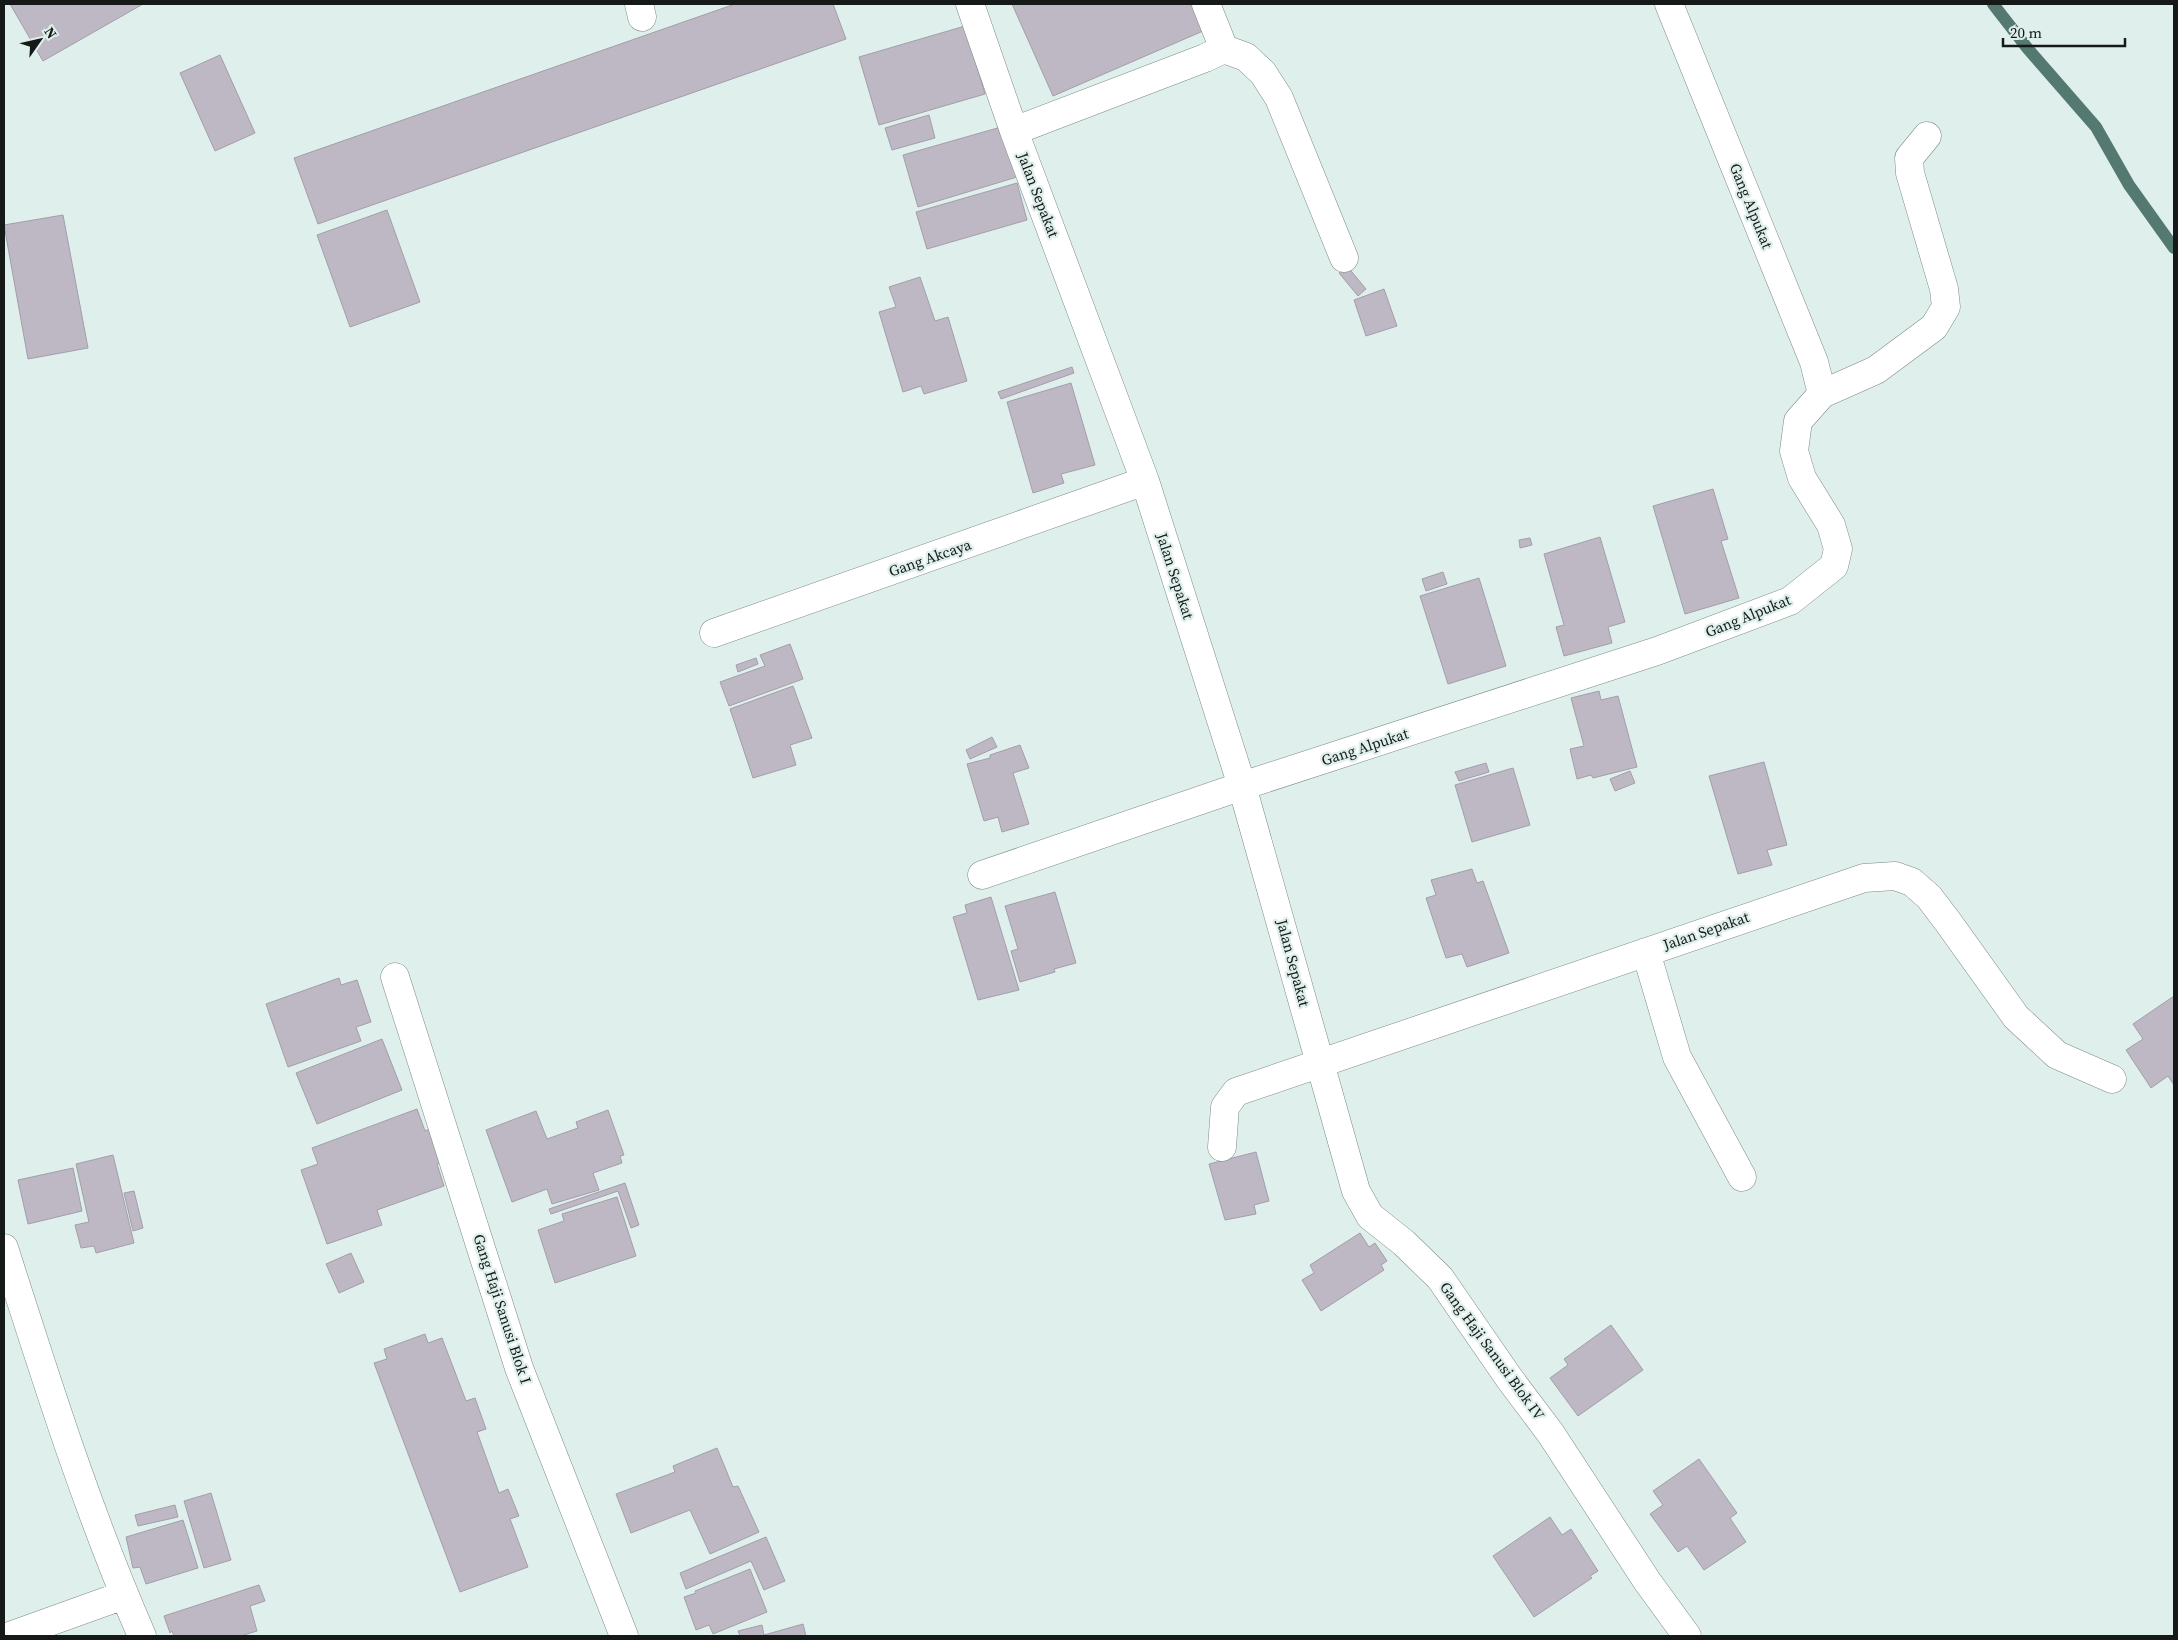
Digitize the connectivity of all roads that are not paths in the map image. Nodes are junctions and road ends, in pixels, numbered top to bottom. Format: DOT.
graph roads {
  1 [pos="970,4"];
  2 [pos="1206,4"];
  3 [pos="1669,4"];
  4 [pos="1224,49"];
  5 [pos="1014,131"];
  6 [pos="1927,136"];
  7 [pos="1344,258"];
  8 [pos="1822,394"];
  9 [pos="1145,481"];
  10 [pos="714,633"];
  11 [pos="1242,786"];
  12 [pos="982,875"];
  13 [pos="1646,952"];
  14 [pos="395,977"];
  15 [pos="1320,1062"];
  16 [pos="2112,1079"];
  17 [pos="1222,1147"];
  18 [pos="1742,1177"];
  19 [pos="4,1248"];
  20 [pos="124,1595"];
  21 [pos="10,1636"];
  22 [pos="142,1636"];
  23 [pos="624,1636"];
  24 [pos="1687,1636"];
  1 -- 5 [label="street, Jalan Sepakat"];
  2 -- 4 [label="street"];
  3 -- 8 [label="street, Gang Alpukat"];
  4 -- 5 [label="street"];
  4 -- 7 [label="street"];
  5 -- 9 [label="street, Jalan Sepakat"];
  6 -- 8 [label="street"];
  8 -- 11 [label="street, Gang Alpukat"];
  9 -- 10 [label="street, Gang Akcaya"];
  9 -- 11 [label="street, Jalan Sepakat"];
  11 -- 12 [label="street, Gang Alpukat"];
  11 -- 15 [label="street, Jalan Sepakat"];
  13 -- 15 [label="street, Jalan Sepakat"];
  13 -- 16 [label="street, Jalan Sepakat"];
  13 -- 18 [label="street"];
  14 -- 23 [label="street, Gang Haji Sanusi Blok I"];
  15 -- 17 [label="street"];
  15 -- 24 [label="street, Gang Haji Sanusi Blok IV"];
  19 -- 20 [label="street"];
  20 -- 21 [label="street"];
  20 -- 22 [label="street"];
}
